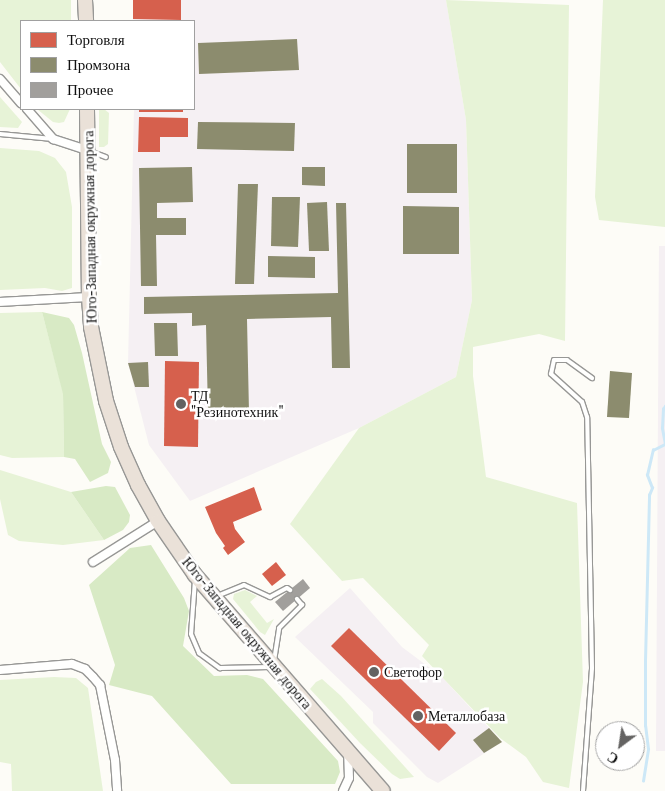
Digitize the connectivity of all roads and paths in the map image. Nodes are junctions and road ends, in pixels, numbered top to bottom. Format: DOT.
graph roads {
  1 [pos="86,0"];
  2 [pos="86,20"];
  3 [pos="0,79"];
  4 [pos="20,102"];
  5 [pos="27,110"];
  6 [pos="87,110"];
  7 [pos="0,134"];
  8 [pos="53,139"];
  9 [pos="88,150"];
  10 [pos="106,157"];
  11 [pos="89,297"];
  12 [pos="0,302"];
  13 [pos="592,378"];
  14 [pos="158,521"];
  15 [pos="93,562"];
  16 [pos="195,575"];
  17 [pos="290,590"];
  18 [pos="213,598"];
  19 [pos="297,599"];
  20 [pos="273,667"];
  21 [pos="0,670"];
  22 [pos="347,749"];
  23 [pos="117,791"];
  24 [pos="343,791"];
  25 [pos="383,791"];
  26 [pos="583,791"];
  1 -- 2 [label="highway"];
  3 -- 4 [label="street"];
  5 -- 8 [label="street"];
  6 -- 9 [label="highway, Юго-Западная окружная дорога"];
  7 -- 8 [label="lane"];
  8 -- 9 [label="street"];
  9 -- 10 [label="lane"];
  9 -- 11 [label="highway, Юго-Западная окружная дорога"];
  11 -- 12 [label="street"];
  11 -- 14 [label="highway, Юго-Западная окружная дорога"];
  13 -- 26 [label="lane"];
  14 -- 15 [label="street"];
  14 -- 16 [label="highway, Юго-Западная окружная дорога"];
  16 -- 18 [label="highway, Юго-Западная окружная дорога"];
  16 -- 20 [label="lane"];
  17 -- 18 [label="lane"];
  18 -- 20 [label="highway, Юго-Западная окружная дорога"];
  19 -- 20 [label="lane"];
  20 -- 22 [label="highway, Юго-Западная окружная дорога"];
  21 -- 23 [label="street"];
  22 -- 24 [label="street"];
  22 -- 25 [label="highway, Юго-Западная окружная дорога"];
}
